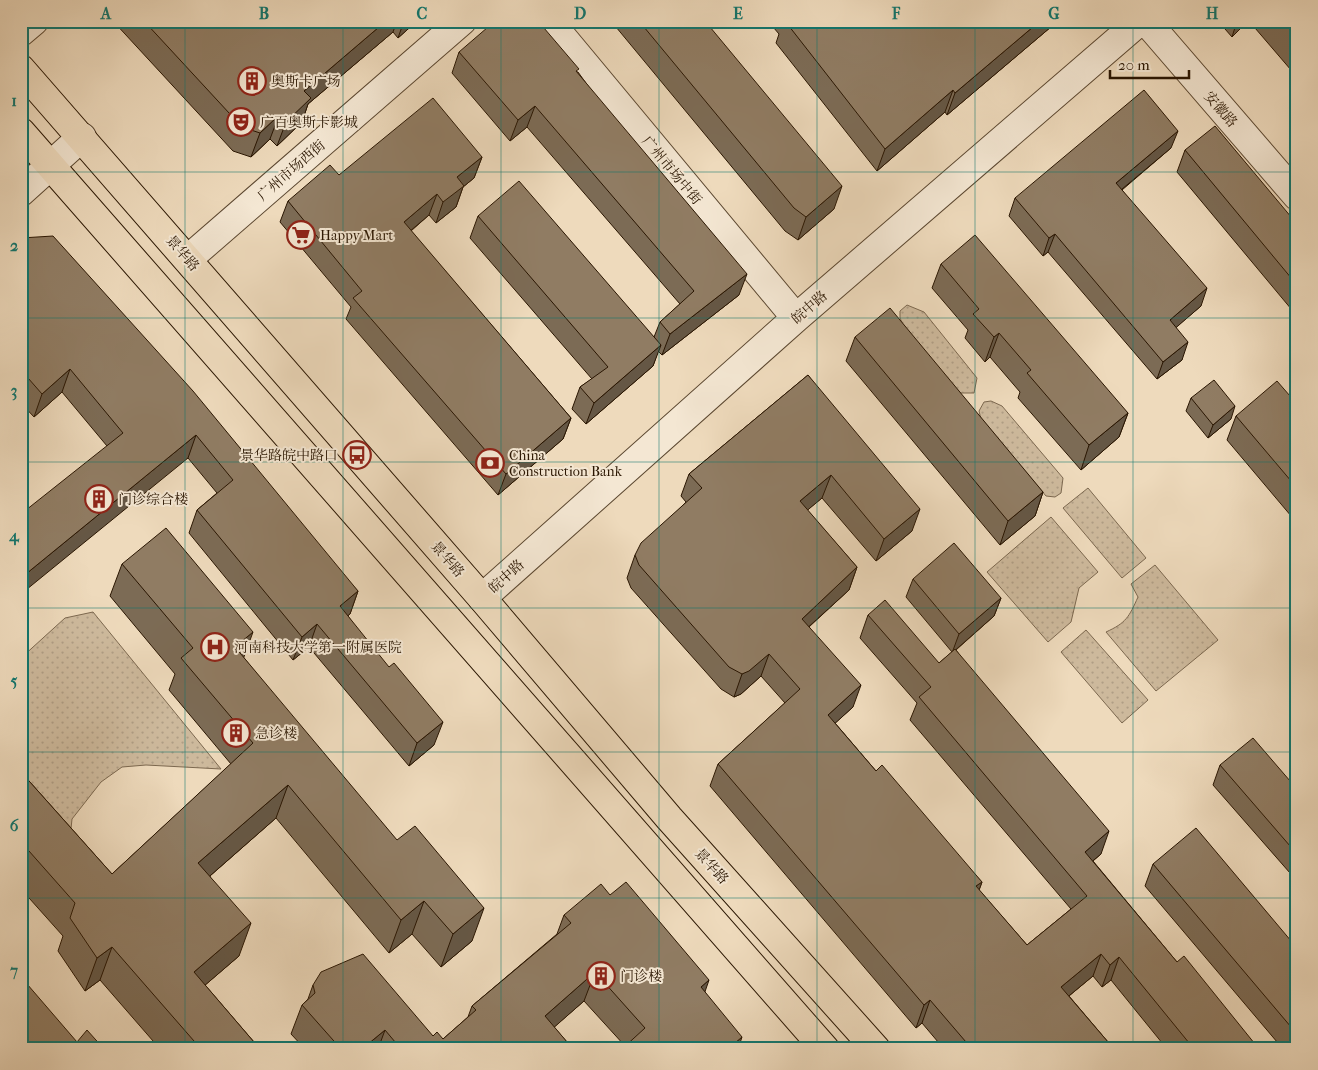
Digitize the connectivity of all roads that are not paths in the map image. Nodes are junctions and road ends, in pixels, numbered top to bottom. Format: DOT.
graph roads {
  1 [pos="34,21"];
  2 [pos="462,21"];
  3 [pos="549,21"];
  4 [pos="1140,21"];
  5 [pos="1146,21"];
  6 [pos="21,32"];
  7 [pos="21,69"];
  8 [pos="21,132"];
  9 [pos="82,137"];
  10 [pos="51,166"];
  11 [pos="21,192"];
  12 [pos="1297,196"];
  13 [pos="188,259"];
  14 [pos="796,318"];
  15 [pos="482,598"];
  16 [pos="825,1049"];
  17 [pos="876,1049"];
  1 -- 6 [label="street"];
  2 -- 13 [label="street, 广州市场西街"];
  3 -- 14 [label="street, 广州市场中街"];
  4 -- 14 [label="street, 皖中路"];
  5 -- 12 [label="street, 安徽路"];
  7 -- 9 [label="main road, 景华路"];
  8 -- 10 [label="main road"];
  9 -- 10 [label="street"];
  9 -- 13 [label="main road, 景华路"];
  10 -- 11 [label="street"];
  10 -- 16 [label="main road"];
  13 -- 15 [label="main road, 景华路"];
  14 -- 15 [label="street, 皖中路"];
  15 -- 17 [label="main road, 景华路"];
}
